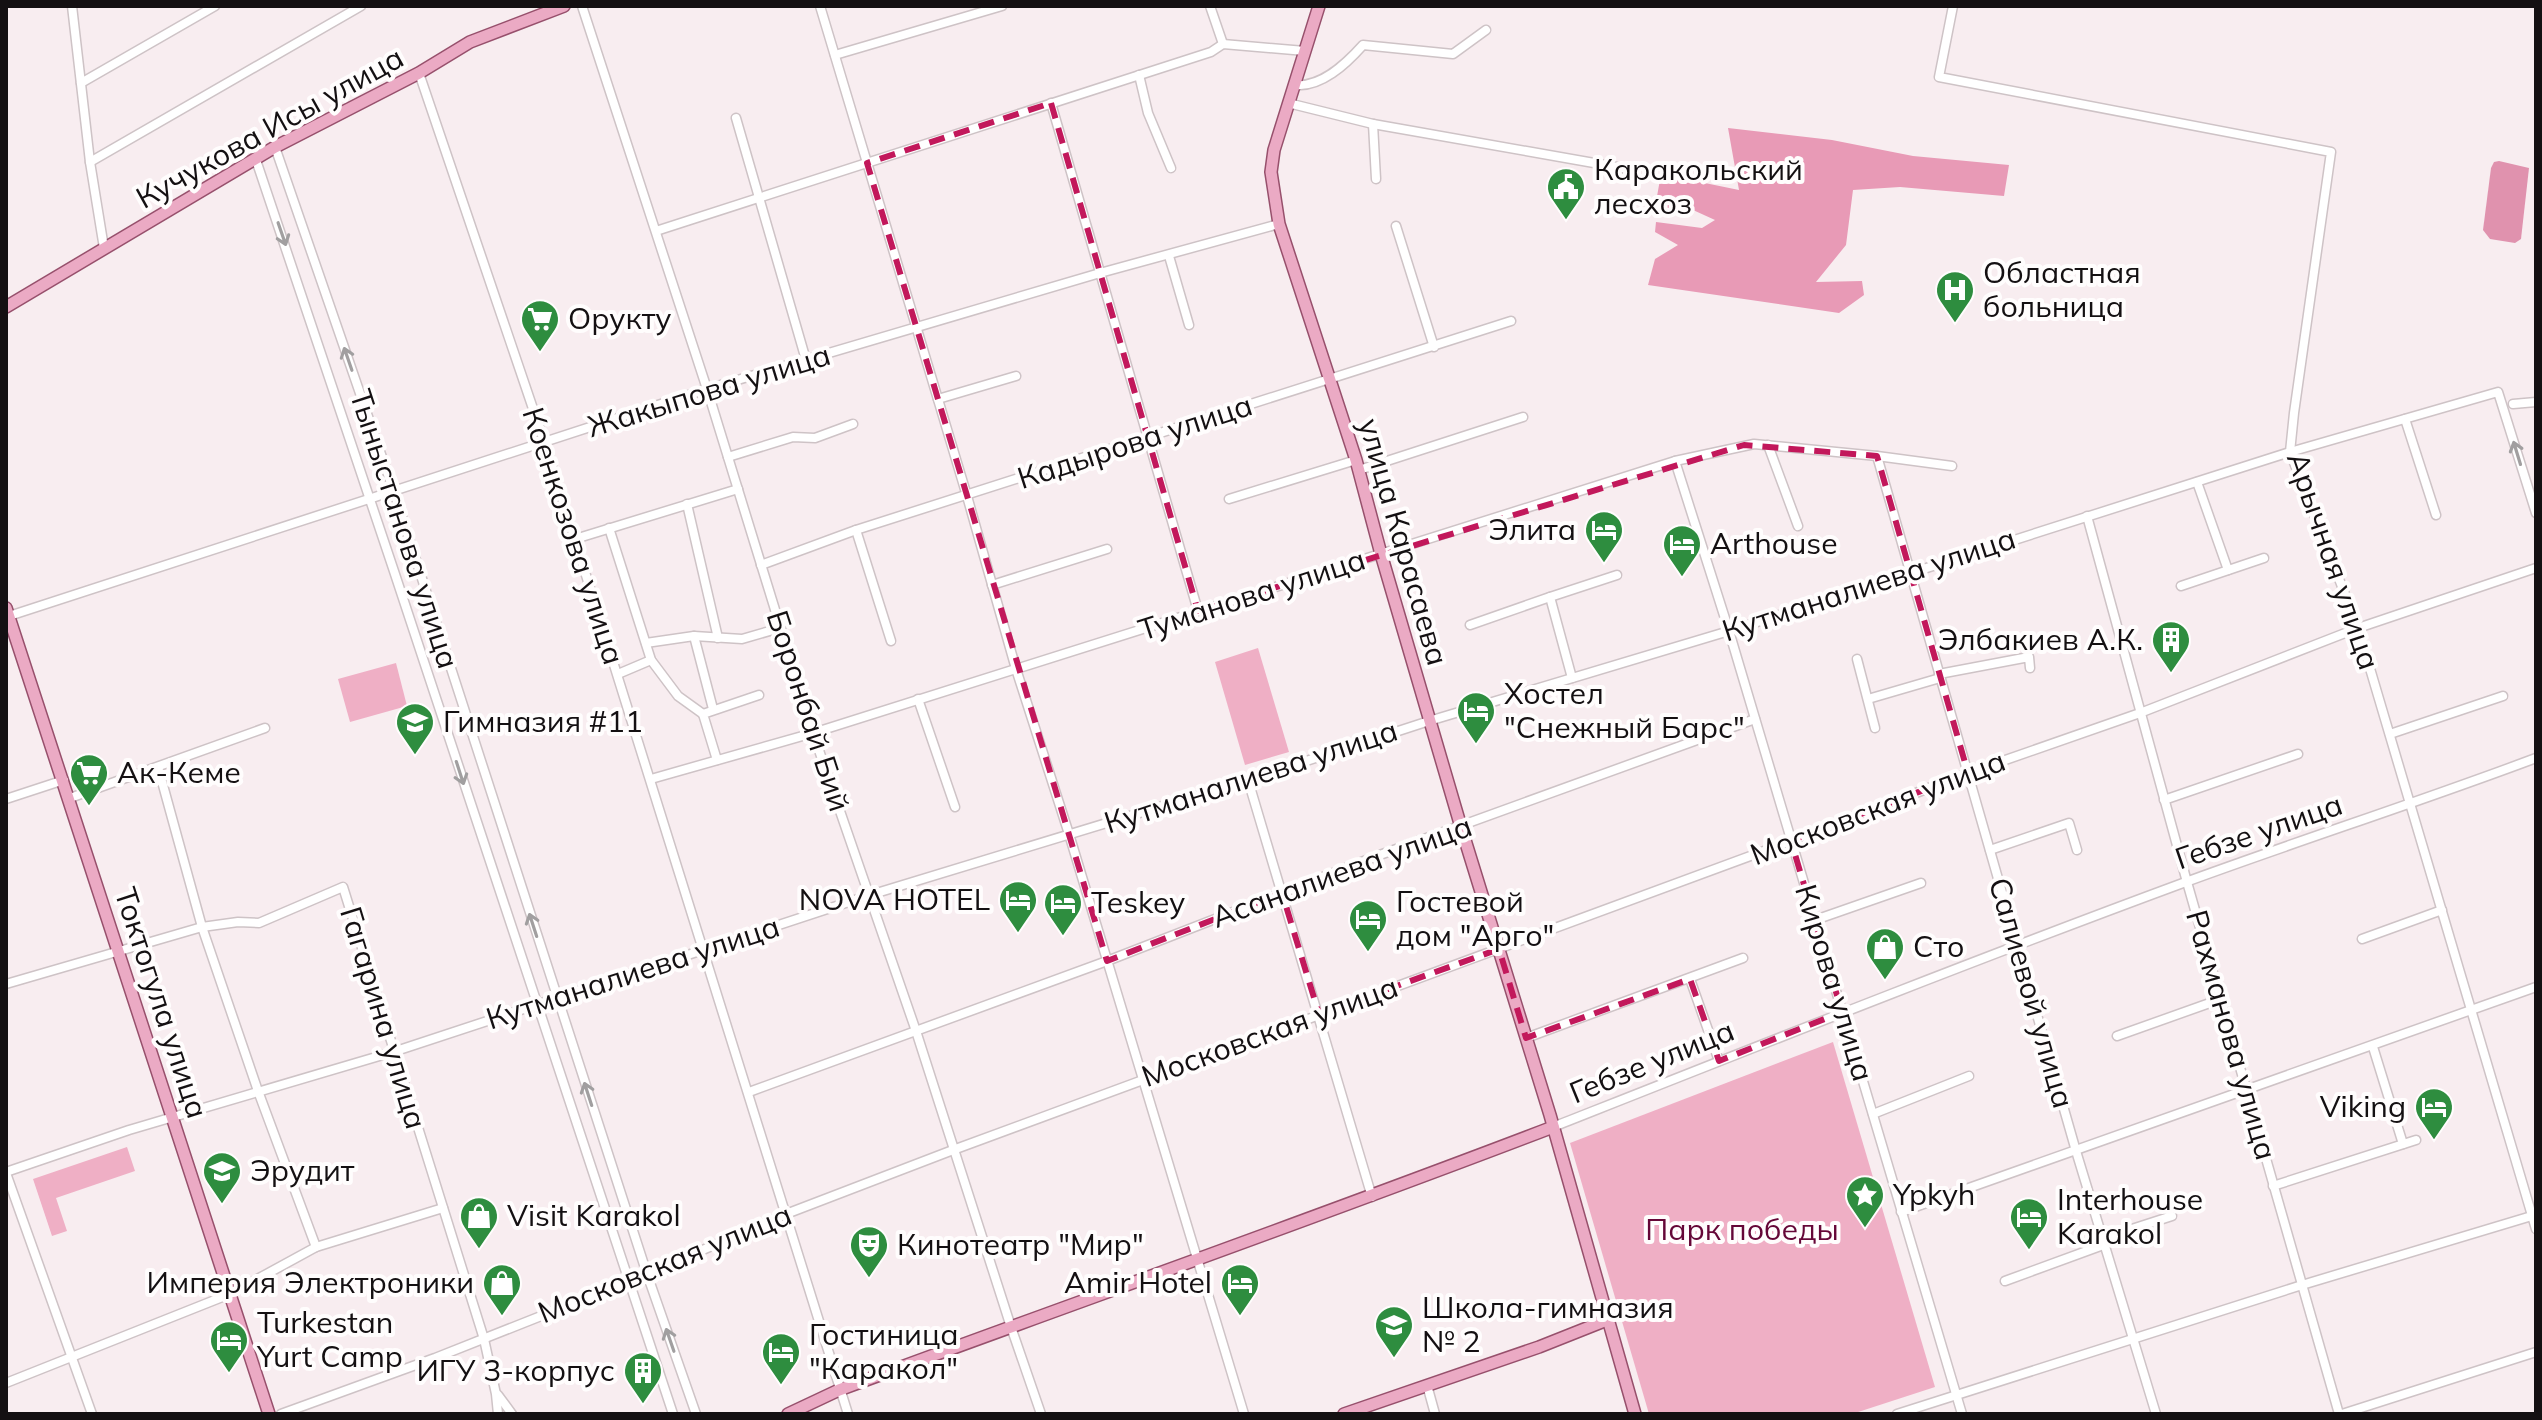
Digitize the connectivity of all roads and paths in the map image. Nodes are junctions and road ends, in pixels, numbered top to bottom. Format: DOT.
graph roads {
  1 [pos="72,6"];
  2 [pos="215,6"];
  3 [pos="361,6"];
  4 [pos="564,6"];
  5 [pos="582,6"];
  6 [pos="820,6"];
  7 [pos="1002,6"];
  8 [pos="1210,6"];
  9 [pos="1319,6"];
  10 [pos="1953,6"];
  11 [pos="1486,30"];
  12 [pos="1223,44"];
  13 [pos="1305,51"];
  14 [pos="835,55"];
  15 [pos="419,73"];
  16 [pos="1139,75"];
  17 [pos="81,83"];
  18 [pos="1294,85"];
  19 [pos="1051,103"];
  20 [pos="1288,103"];
  21 [pos="736,118"];
  22 [pos="1373,124"];
  23 [pos="275,147"];
  24 [pos="256,160"];
  25 [pos="90,162"];
  26 [pos="867,163"];
  27 [pos="1171,168"];
  28 [pos="1628,169"];
  29 [pos="1376,179"];
  30 [pos="759,198"];
  31 [pos="1279,224"];
  32 [pos="1396,226"];
  33 [pos="656,231"];
  34 [pos="104,248"];
  35 [pos="1169,256"];
  36 [pos="1100,273"];
  37 [pos="6,307"];
  38 [pos="1511,321"];
  39 [pos="1189,325"];
  40 [pos="917,328"];
  41 [pos="1434,347"];
  42 [pos="806,360"];
  43 [pos="1016,376"];
  44 [pos="1329,378"];
  45 [pos="707,389"];
  46 [pos="938,399"];
  47 [pos="2536,402"];
  48 [pos="2513,404"];
  49 [pos="1523,417"];
  50 [pos="2405,419"];
  51 [pos="853,424"];
  52 [pos="1148,439"];
  53 [pos="545,444"];
  54 [pos="1768,445"];
  55 [pos="2290,452"];
  56 [pos="1877,456"];
  57 [pos="728,457"];
  58 [pos="1675,461"];
  59 [pos="1357,465"];
  60 [pos="1952,466"];
  61 [pos="2197,482"];
  62 [pos="393,489"];
  63 [pos="738,489"];
  64 [pos="967,496"];
  65 [pos="371,497"];
  66 [pos="1229,499"];
  67 [pos="687,504"];
  68 [pos="2536,513"];
  69 [pos="2436,515"];
  70 [pos="2087,516"];
  71 [pos="1798,526"];
  72 [pos="609,528"];
  73 [pos="856,530"];
  74 [pos="575,539"];
  75 [pos="1107,549"];
  76 [pos="1381,554"];
  77 [pos="2264,558"];
  78 [pos="761,565"];
  79 [pos="2536,568"];
  80 [pos="2228,570"];
  81 [pos="1909,572"];
  82 [pos="1617,575"];
  83 [pos="992,585"];
  84 [pos="2181,586"];
  85 [pos="1550,597"];
  86 [pos="1198,611"];
  87 [pos="7,613"];
  88 [pos="1470,625"];
  89 [pos="780,628"];
  90 [pos="2358,628"];
  91 [pos="1729,631"];
  92 [pos="694,636"];
  93 [pos="718,638"];
  94 [pos="891,641"];
  95 [pos="646,643"];
  96 [pos="1857,659"];
  97 [pos="651,660"];
  98 [pos="2030,668"];
  99 [pos="1016,669"];
  100 [pos="618,674"];
  101 [pos="1940,676"];
  102 [pos="1572,678"];
  103 [pos="759,695"];
  104 [pos="2503,696"];
  105 [pos="918,699"];
  106 [pos="1868,699"];
  107 [pos="713,709"];
  108 [pos="2140,713"];
  109 [pos="703,714"];
  110 [pos="1755,719"];
  111 [pos="1429,721"];
  112 [pos="265,728"];
  113 [pos="1875,728"];
  114 [pos="813,733"];
  115 [pos="2390,734"];
  116 [pos="2298,754"];
  117 [pos="2536,758"];
  118 [pos="717,760"];
  119 [pos="158,767"];
  120 [pos="1968,773"];
  121 [pos="651,779"];
  122 [pos="64,780"];
  123 [pos="1248,780"];
  124 [pos="70,798"];
  125 [pos="6,799"];
  126 [pos="2164,800"];
  127 [pos="2412,805"];
  128 [pos="955,807"];
  129 [pos="1461,827"];
  130 [pos="1069,834"];
  131 [pos="1791,841"];
  132 [pos="1990,850"];
  133 [pos="2077,850"];
  134 [pos="2187,882"];
  135 [pos="1921,883"];
  136 [pos="1282,893"];
  137 [pos="870,895"];
  138 [pos="2442,910"];
  139 [pos="1815,920"];
  140 [pos="202,927"];
  141 [pos="2362,939"];
  142 [pos="2018,945"];
  143 [pos="1499,949"];
  144 [pos="120,951"];
  145 [pos="703,952"];
  146 [pos="1743,958"];
  147 [pos="1107,961"];
  148 [pos="1690,979"];
  149 [pos="6,984"];
  150 [pos="2536,987"];
  151 [pos="557,999"];
  152 [pos="2221,999"];
  153 [pos="536,1006"];
  154 [pos="2470,1009"];
  155 [pos="1842,1012"];
  156 [pos="1319,1014"];
  157 [pos="916,1031"];
  158 [pos="2117,1036"];
  159 [pos="1526,1038"];
  160 [pos="2373,1047"];
  161 [pos="393,1052"];
  162 [pos="1719,1061"];
  163 [pos="1969,1076"];
  164 [pos="1143,1079"];
  165 [pos="2246,1090"];
  166 [pos="258,1091"];
  167 [pos="749,1092"];
  168 [pos="1873,1114"];
  169 [pos="172,1117"];
  170 [pos="1553,1127"];
  171 [pos="2416,1140"];
  172 [pos="2403,1144"];
  173 [pos="953,1150"];
  174 [pos="2076,1151"];
  175 [pos="6,1172"];
  176 [pos="2273,1186"];
  177 [pos="1372,1197"];
  178 [pos="443,1208"];
  179 [pos="1901,1212"];
  180 [pos="786,1214"];
  181 [pos="2172,1216"];
  182 [pos="2534,1216"];
  183 [pos="2536,1229"];
  184 [pos="2105,1241"];
  185 [pos="316,1247"];
  186 [pos="1197,1258"];
  187 [pos="647,1274"];
  188 [pos="2005,1281"];
  189 [pos="628,1282"];
  190 [pos="2302,1285"];
  191 [pos="230,1294"];
  192 [pos="1607,1320"];
  193 [pos="1011,1327"];
  194 [pos="2133,1338"];
  195 [pos="484,1339"];
  196 [pos="2536,1352"];
  197 [pos="73,1358"];
  198 [pos="6,1383"];
  199 [pos="1427,1385"];
  200 [pos="839,1390"];
  201 [pos="496,1394"];
  202 [pos="1956,1394"];
  203 [pos="92,1414"];
  204 [pos="269,1414"];
  205 [pos="281,1414"];
  206 [pos="498,1414"];
  207 [pos="512,1414"];
  208 [pos="673,1414"];
  209 [pos="696,1414"];
  210 [pos="788,1414"];
  211 [pos="848,1414"];
  212 [pos="1041,1414"];
  213 [pos="1244,1414"];
  214 [pos="1344,1414"];
  215 [pos="1435,1414"];
  216 [pos="1635,1414"];
  217 [pos="1897,1414"];
  218 [pos="1962,1414"];
  219 [pos="2156,1414"];
  220 [pos="2341,1414"];
  1 -- 17 [label="street"];
  2 -- 17 [label="street"];
  3 -- 25 [label="street"];
  4 -- 15 [label="main road, Кучукова Исы улица"];
  5 -- 33 [label="street, Боронбай Бий"];
  6 -- 14 [label="street"];
  7 -- 14 [label="street"];
  8 -- 12 [label="street"];
  9 -- 13 [label="main road, улица Карасаева"];
  10 -- 55 [label="street, Арычная улица"];
  11 -- 18 [label="street"];
  12 -- 13 [label="street"];
  12 -- 16 [label="street"];
  13 -- 18 [label="main road, улица Карасаева"];
  14 -- 26 [label="street"];
  15 -- 23 [label="main road, Кучукова Исы улица"];
  15 -- 53 [label="street, Коенкозова улица"];
  16 -- 19 [label="street"];
  16 -- 27 [label="street"];
  17 -- 25 [label="street"];
  18 -- 20 [label="main road, улица Карасаева"];
  19 -- 26 [label="street"];
  19 -- 36 [label="street"];
  20 -- 22 [label="street"];
  20 -- 31 [label="main road, улица Карасаева"];
  21 -- 30 [label="street"];
  22 -- 28 [label="street"];
  22 -- 29 [label="street"];
  23 -- 24 [label="main road, Кучукова Исы улица"];
  62 -- 23 [label="street, Тыныстанова улица, one-way"];
  24 -- 34 [label="main road, Кучукова Исы улица"];
  24 -- 65 [label="street, Тыныстанова улица, one-way"];
  25 -- 34 [label="street"];
  26 -- 30 [label="street"];
  26 -- 40 [label="street"];
  30 -- 33 [label="street"];
  30 -- 42 [label="street"];
  31 -- 35 [label="street, Жакыпова улица"];
  31 -- 44 [label="main road, улица Карасаева"];
  32 -- 41 [label="street"];
  33 -- 45 [label="street, Боронбай Бий"];
  34 -- 37 [label="main road, Кучукова Исы улица"];
  35 -- 36 [label="street, Жакыпова улица"];
  35 -- 39 [label="street"];
  36 -- 40 [label="street, Жакыпова улица"];
  36 -- 52 [label="street"];
  38 -- 41 [label="street, Кадырова улица"];
  40 -- 42 [label="street, Жакыпова улица"];
  40 -- 46 [label="street"];
  41 -- 44 [label="street, Кадырова улица"];
  42 -- 45 [label="street, Жакыпова улица"];
  43 -- 46 [label="street"];
  44 -- 52 [label="street, Кадырова улица"];
  44 -- 59 [label="main road, улица Карасаева"];
  45 -- 53 [label="street, Жакыпова улица"];
  45 -- 57 [label="street, Боронбай Бий"];
  46 -- 64 [label="street"];
  47 -- 48 [label="street"];
  49 -- 59 [label="street"];
  50 -- 55 [label="street, Кутманалиева улица"];
  68 -- 50 [label="street, Кутманалиева улица, one-way"];
  50 -- 69 [label="street"];
  51 -- 57 [label="street"];
  52 -- 64 [label="street, Кадырова улица"];
  52 -- 86 [label="street"];
  53 -- 62 [label="street, Жакыпова улица"];
  53 -- 74 [label="street, Коенкозова улица"];
  54 -- 56 [label="street, Туманова улица"];
  54 -- 58 [label="street, Туманова улица"];
  54 -- 71 [label="street"];
  55 -- 61 [label="street, Кутманалиева улица"];
  55 -- 90 [label="street, Арычная улица"];
  56 -- 60 [label="street, Туманова улица"];
  56 -- 81 [label="street, Салиевой улица"];
  57 -- 63 [label="street, Боронбай Бий"];
  58 -- 76 [label="street, Туманова улица"];
  58 -- 91 [label="street, Кирова улица"];
  59 -- 66 [label="street"];
  59 -- 76 [label="main road, улица Карасаева"];
  61 -- 70 [label="street, Кутманалиева улица"];
  61 -- 80 [label="street"];
  62 -- 65 [label="street, Жакыпова улица"];
  151 -- 62 [label="street, Тыныстанова улица, one-way"];
  63 -- 67 [label="street"];
  63 -- 78 [label="street, Боронбай Бий"];
  64 -- 73 [label="street, Кадырова улица"];
  64 -- 83 [label="street"];
  65 -- 87 [label="street, Жакыпова улица"];
  65 -- 153 [label="street, Тыныстанова улица, one-way"];
  67 -- 72 [label="street"];
  67 -- 93 [label="street"];
  70 -- 81 [label="street, Кутманалиева улица"];
  70 -- 108 [label="street, Рахманова улица"];
  72 -- 74 [label="street"];
  72 -- 95 [label="street"];
  73 -- 78 [label="street, Кадырова улица"];
  73 -- 94 [label="street"];
  74 -- 100 [label="street, Коенкозова улица"];
  75 -- 83 [label="street"];
  76 -- 86 [label="street, Туманова улица"];
  76 -- 111 [label="main road, улица Карасаева"];
  77 -- 80 [label="street"];
  78 -- 89 [label="street, Боронбай Бий"];
  79 -- 90 [label="street, Московская улица"];
  80 -- 84 [label="street"];
  81 -- 91 [label="street, Кутманалиева улица"];
  81 -- 101 [label="street, Салиевой улица"];
  82 -- 85 [label="street"];
  83 -- 99 [label="street"];
  85 -- 88 [label="street"];
  85 -- 102 [label="street"];
  86 -- 99 [label="street, Туманова улица"];
  87 -- 122 [label="main road, Токтогула улица"];
  89 -- 93 [label="street"];
  89 -- 114 [label="street, Боронбай Бий"];
  90 -- 108 [label="street, Московская улица"];
  90 -- 115 [label="street, Арычная улица"];
  91 -- 102 [label="street, Кутманалиева улица"];
  91 -- 110 [label="street, Кирова улица"];
  92 -- 93 [label="street"];
  92 -- 95 [label="street"];
  92 -- 107 [label="street"];
  95 -- 97 [label="street"];
  96 -- 106 [label="street"];
  97 -- 100 [label="street"];
  97 -- 109 [label="street"];
  98 -- 101 [label="street"];
  99 -- 105 [label="street, Туманова улица"];
  99 -- 130 [label="street"];
  100 -- 121 [label="street, Коенкозова улица"];
  101 -- 106 [label="street"];
  101 -- 120 [label="street, Салиевой улица"];
  102 -- 111 [label="street, Кутманалиева улица"];
  103 -- 107 [label="street"];
  104 -- 115 [label="street"];
  105 -- 114 [label="street, Туманова улица"];
  105 -- 128 [label="street"];
  106 -- 113 [label="street"];
  107 -- 109 [label="street"];
  108 -- 120 [label="street, Московская улица"];
  108 -- 126 [label="street, Рахманова улица"];
  109 -- 118 [label="street"];
  110 -- 129 [label="street, Асаналиева улица"];
  110 -- 131 [label="street, Кирова улица"];
  111 -- 123 [label="street, Кутманалиева улица"];
  111 -- 129 [label="main road, улица Карасаева"];
  112 -- 119 [label="street"];
  114 -- 118 [label="street, Туманова улица"];
  114 -- 137 [label="street, Боронбай Бий"];
  115 -- 127 [label="street, Арычная улица"];
  116 -- 126 [label="street"];
  117 -- 127 [label="street, Гебзе улица"];
  118 -- 121 [label="street, Туманова улица"];
  119 -- 124 [label="street"];
  119 -- 140 [label="street"];
  120 -- 131 [label="street, Московская улица"];
  120 -- 132 [label="street, Салиевой улица"];
  121 -- 145 [label="street, Коенкозова улица"];
  122 -- 124 [label="main road, Токтогула улица"];
  122 -- 125 [label="street"];
  123 -- 130 [label="street, Кутманалиева улица"];
  123 -- 136 [label="street"];
  124 -- 144 [label="main road, Токтогула улица"];
  126 -- 134 [label="street, Рахманова улица"];
  127 -- 134 [label="street, Гебзе улица"];
  127 -- 138 [label="street, Арычная улица"];
  129 -- 136 [label="street, Асаналиева улица"];
  129 -- 143 [label="main road, улица Карасаева"];
  130 -- 137 [label="street, Кутманалиева улица"];
  130 -- 147 [label="street"];
  131 -- 139 [label="street, Кирова улица"];
  131 -- 143 [label="street, Московская улица"];
  132 -- 133 [label="street"];
  132 -- 142 [label="street, Салиевой улица"];
  134 -- 142 [label="street, Гебзе улица"];
  134 -- 152 [label="street, Рахманова улица"];
  135 -- 139 [label="street"];
  136 -- 147 [label="street, Асаналиева улица"];
  136 -- 156 [label="street"];
  137 -- 145 [label="street, Кутманалиева улица"];
  137 -- 157 [label="street, Боронбай Бий"];
  138 -- 141 [label="street"];
  138 -- 154 [label="street, Арычная улица"];
  139 -- 155 [label="street, Кирова улица"];
  140 -- 144 [label="street, Гагарина улица"];
  140 -- 161 [label="street, Гагарина улица"];
  140 -- 166 [label="street"];
  142 -- 155 [label="street, Гебзе улица"];
  142 -- 174 [label="street, Салиевой улица"];
  143 -- 156 [label="street, Московская улица"];
  143 -- 159 [label="main road, улица Карасаева"];
  144 -- 149 [label="street, Гагарина улица"];
  144 -- 169 [label="main road, Токтогула улица"];
  145 -- 151 [label="street, Кутманалиева улица"];
  145 -- 167 [label="street, Коенкозова улица"];
  146 -- 148 [label="street"];
  147 -- 157 [label="street, Асаналиева улица"];
  147 -- 164 [label="street"];
  148 -- 159 [label="street"];
  148 -- 162 [label="street"];
  150 -- 154 [label="street"];
  151 -- 153 [label="street, Кутманалиева улица"];
  187 -- 151 [label="street, Тыныстанова улица, one-way"];
  152 -- 158 [label="street"];
  152 -- 165 [label="street, Рахманова улица"];
  153 -- 161 [label="street, Кутманалиева улица"];
  153 -- 189 [label="street, Тыныстанова улица"];
  154 -- 160 [label="street"];
  154 -- 182 [label="street, Арычная улица"];
  155 -- 162 [label="street, Гебзе улица"];
  155 -- 168 [label="street, Кирова улица"];
  156 -- 164 [label="street, Московская улица"];
  156 -- 177 [label="street"];
  157 -- 167 [label="street, Асаналиева улица"];
  157 -- 173 [label="street, Боронбай Бий"];
  159 -- 170 [label="main road, улица Карасаева"];
  160 -- 165 [label="street"];
  160 -- 172 [label="street"];
  161 -- 166 [label="street, Кутманалиева улица"];
  161 -- 178 [label="street, Гагарина улица"];
  162 -- 170 [label="street, Гебзе улица"];
  163 -- 168 [label="street"];
  164 -- 173 [label="street, Московская улица"];
  164 -- 186 [label="street"];
  165 -- 174 [label="street"];
  165 -- 176 [label="street, Рахманова улица"];
  166 -- 169 [label="street, Кутманалиева улица"];
  166 -- 185 [label="street"];
  167 -- 180 [label="street, Коенкозова улица"];
  168 -- 179 [label="street, Кирова улица"];
  169 -- 175 [label="street, Кутманалиева улица"];
  169 -- 191 [label="main road, Токтогула улица"];
  170 -- 177 [label="main road, Гебзе улица"];
  170 -- 192 [label="main road, улица Карасаева"];
  171 -- 172 [label="street"];
  172 -- 176 [label="street"];
  173 -- 180 [label="street, Московская улица"];
  173 -- 193 [label="street, Боронбай Бий"];
  174 -- 179 [label="street"];
  174 -- 184 [label="street, Салиевой улица"];
  175 -- 197 [label="street"];
  176 -- 190 [label="street, Рахманова улица"];
  177 -- 186 [label="main road, Гебзе улица"];
  178 -- 185 [label="street"];
  178 -- 195 [label="street, Гагарина улица"];
  179 -- 202 [label="street, Кирова улица"];
  180 -- 187 [label="street, Московская улица"];
  180 -- 200 [label="street, Коенкозова улица"];
  181 -- 184 [label="street"];
  182 -- 183 [label="street, Арычная улица"];
  182 -- 190 [label="street"];
  184 -- 188 [label="street"];
  184 -- 194 [label="street, Салиевой улица"];
  185 -- 191 [label="street"];
  186 -- 193 [label="main road, Гебзе улица"];
  186 -- 213 [label="street"];
  187 -- 189 [label="street, Московская улица"];
  209 -- 187 [label="street, Тыныстанова улица, one-way"];
  189 -- 195 [label="street, Московская улица"];
  189 -- 208 [label="street, Тыныстанова улица"];
  190 -- 194 [label="street"];
  190 -- 220 [label="street, Рахманова улица"];
  191 -- 197 [label="street"];
  191 -- 204 [label="main road, Токтогула улица"];
  192 -- 199 [label="main road"];
  192 -- 216 [label="main road, улица Карасаева"];
  193 -- 200 [label="main road, Гебзе улица"];
  193 -- 212 [label="street, Боронбай Бий"];
  194 -- 202 [label="street"];
  194 -- 219 [label="street, Салиевой улица"];
  195 -- 201 [label="street, Гагарина улица"];
  195 -- 205 [label="street, Московская улица"];
  196 -- 220 [label="street"];
  197 -- 198 [label="street"];
  197 -- 203 [label="street"];
  199 -- 214 [label="main road"];
  199 -- 215 [label="street"];
  200 -- 210 [label="main road, Гебзе улица"];
  200 -- 211 [label="street, Коенкозова улица"];
  201 -- 206 [label="street, Гагарина улица"];
  201 -- 207 [label="street, Гагарина улица"];
  202 -- 217 [label="street"];
  202 -- 218 [label="street, Кирова улица"];
}
